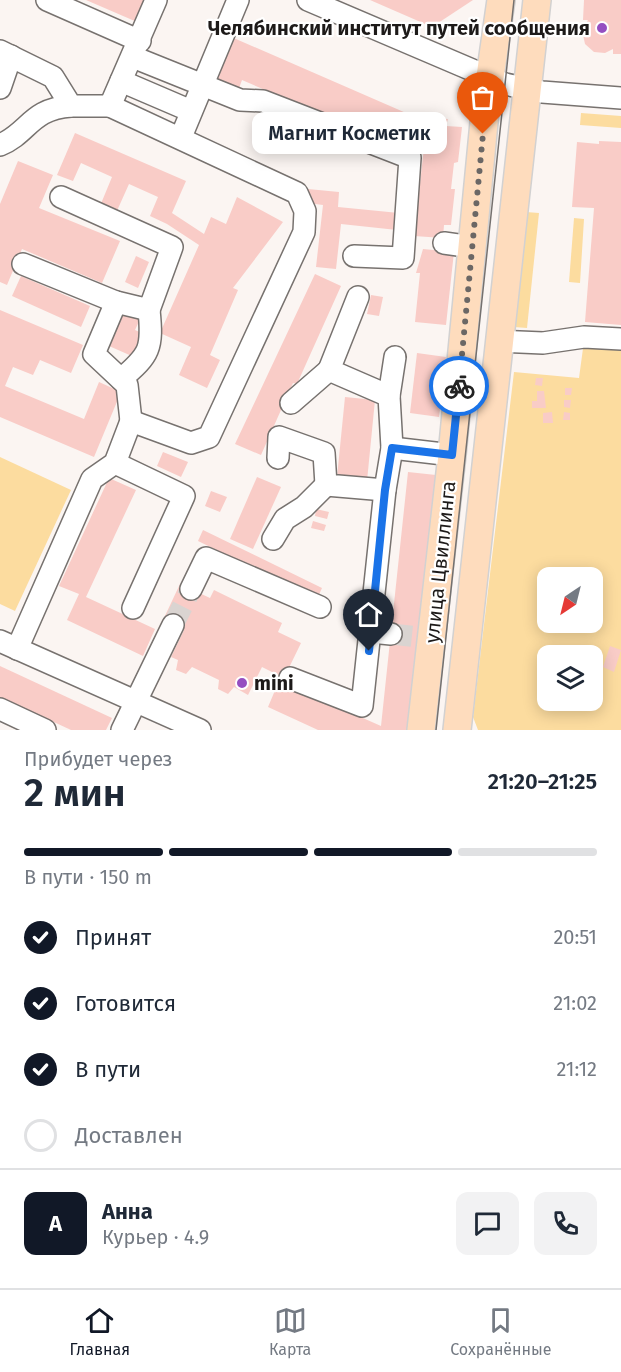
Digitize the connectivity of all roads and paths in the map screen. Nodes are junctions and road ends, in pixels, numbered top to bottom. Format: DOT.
graph roads {
  1 [pos="47,0"];
  2 [pos="156,0"];
  3 [pos="238,0"];
  4 [pos="308,0"];
  5 [pos="501,0"];
  6 [pos="537,0"];
  7 [pos="137,49"];
  8 [pos="6,53"];
  9 [pos="491,78"];
  10 [pos="121,81"];
  11 [pos="202,86"];
  12 [pos="0,88"];
  13 [pos="526,90"];
  14 [pos="621,98"];
  15 [pos="71,106"];
  16 [pos="110,106"];
  17 [pos="191,111"];
  18 [pos="181,137"];
  19 [pos="0,145"];
  20 [pos="61,197"];
  21 [pos="444,243"];
  22 [pos="472,247"];
  23 [pos="354,256"];
  24 [pos="23,264"];
  25 [pos="358,297"];
  26 [pos="116,302"];
  27 [pos="150,310"];
  28 [pos="621,339"];
  29 [pos="498,341"];
  30 [pos="395,357"];
  31 [pos="329,370"];
  32 [pos="121,379"];
  33 [pos="389,396"];
  34 [pos="291,403"];
  35 [pos="131,421"];
  36 [pos="392,448"];
  37 [pos="452,455"];
  38 [pos="278,458"];
  39 [pos="115,463"];
  40 [pos="326,485"];
  41 [pos="385,490"];
  42 [pos="273,539"];
  43 [pos="191,589"];
  44 [pos="320,607"];
  45 [pos="133,608"];
  46 [pos="173,625"];
  47 [pos="8,645"];
  48 [pos="290,678"];
  49 [pos="135,700"];
  50 [pos="0,709"];
  51 [pos="45,730"];
  52 [pos="122,730"];
  53 [pos="200,730"];
  54 [pos="421,730"];
  55 [pos="457,730"];
  1 -- 7 [label="street"];
  2 -- 7 [label="street"];
  3 -- 11 [label="street"];
  4 -- 9 [label="street"];
  5 -- 9 [label="main road, улица Цвиллинга"];
  6 -- 13 [label="main road, улица Цвиллинга"];
  7 -- 10 [label="street"];
  7 -- 11 [label="street"];
  8 -- 12 [label="street"];
  8 -- 15 [label="street"];
  9 -- 13 [label="street"];
  9 -- 22 [label="main road, улица Цвиллинга"];
  10 -- 16 [label="street"];
  10 -- 17 [label="street"];
  11 -- 17 [label="street"];
  11 -- 23 [label="street"];
  13 -- 14 [label="street"];
  13 -- 29 [label="main road, улица Цвиллинга"];
  15 -- 16 [label="street"];
  15 -- 19 [label="street"];
  16 -- 18 [label="street"];
  17 -- 18 [label="street"];
  18 -- 35 [label="street"];
  20 -- 27 [label="street"];
  21 -- 22 [label="street"];
  22 -- 37 [label="main road, улица Цвиллинга"];
  24 -- 26 [label="street"];
  25 -- 31 [label="street"];
  26 -- 27 [label="street"];
  26 -- 32 [label="street"];
  27 -- 32 [label="street"];
  28 -- 29 [label="street"];
  29 -- 55 [label="main road, улица Цвиллинга"];
  30 -- 33 [label="street"];
  31 -- 33 [label="street"];
  31 -- 34 [label="street"];
  32 -- 35 [label="street"];
  33 -- 36 [label="street"];
  35 -- 39 [label="street"];
  36 -- 37 [label="street"];
  36 -- 41 [label="street"];
  37 -- 54 [label="main road, улица Цвиллинга"];
  38 -- 40 [label="street"];
  39 -- 45 [label="street"];
  39 -- 47 [label="street"];
  40 -- 41 [label="street"];
  40 -- 42 [label="street"];
  41 -- 48 [label="street"];
  43 -- 44 [label="street"];
  46 -- 49 [label="street"];
  47 -- 49 [label="street"];
  49 -- 52 [label="street"];
  49 -- 53 [label="street"];
  50 -- 51 [label="street"];
}
